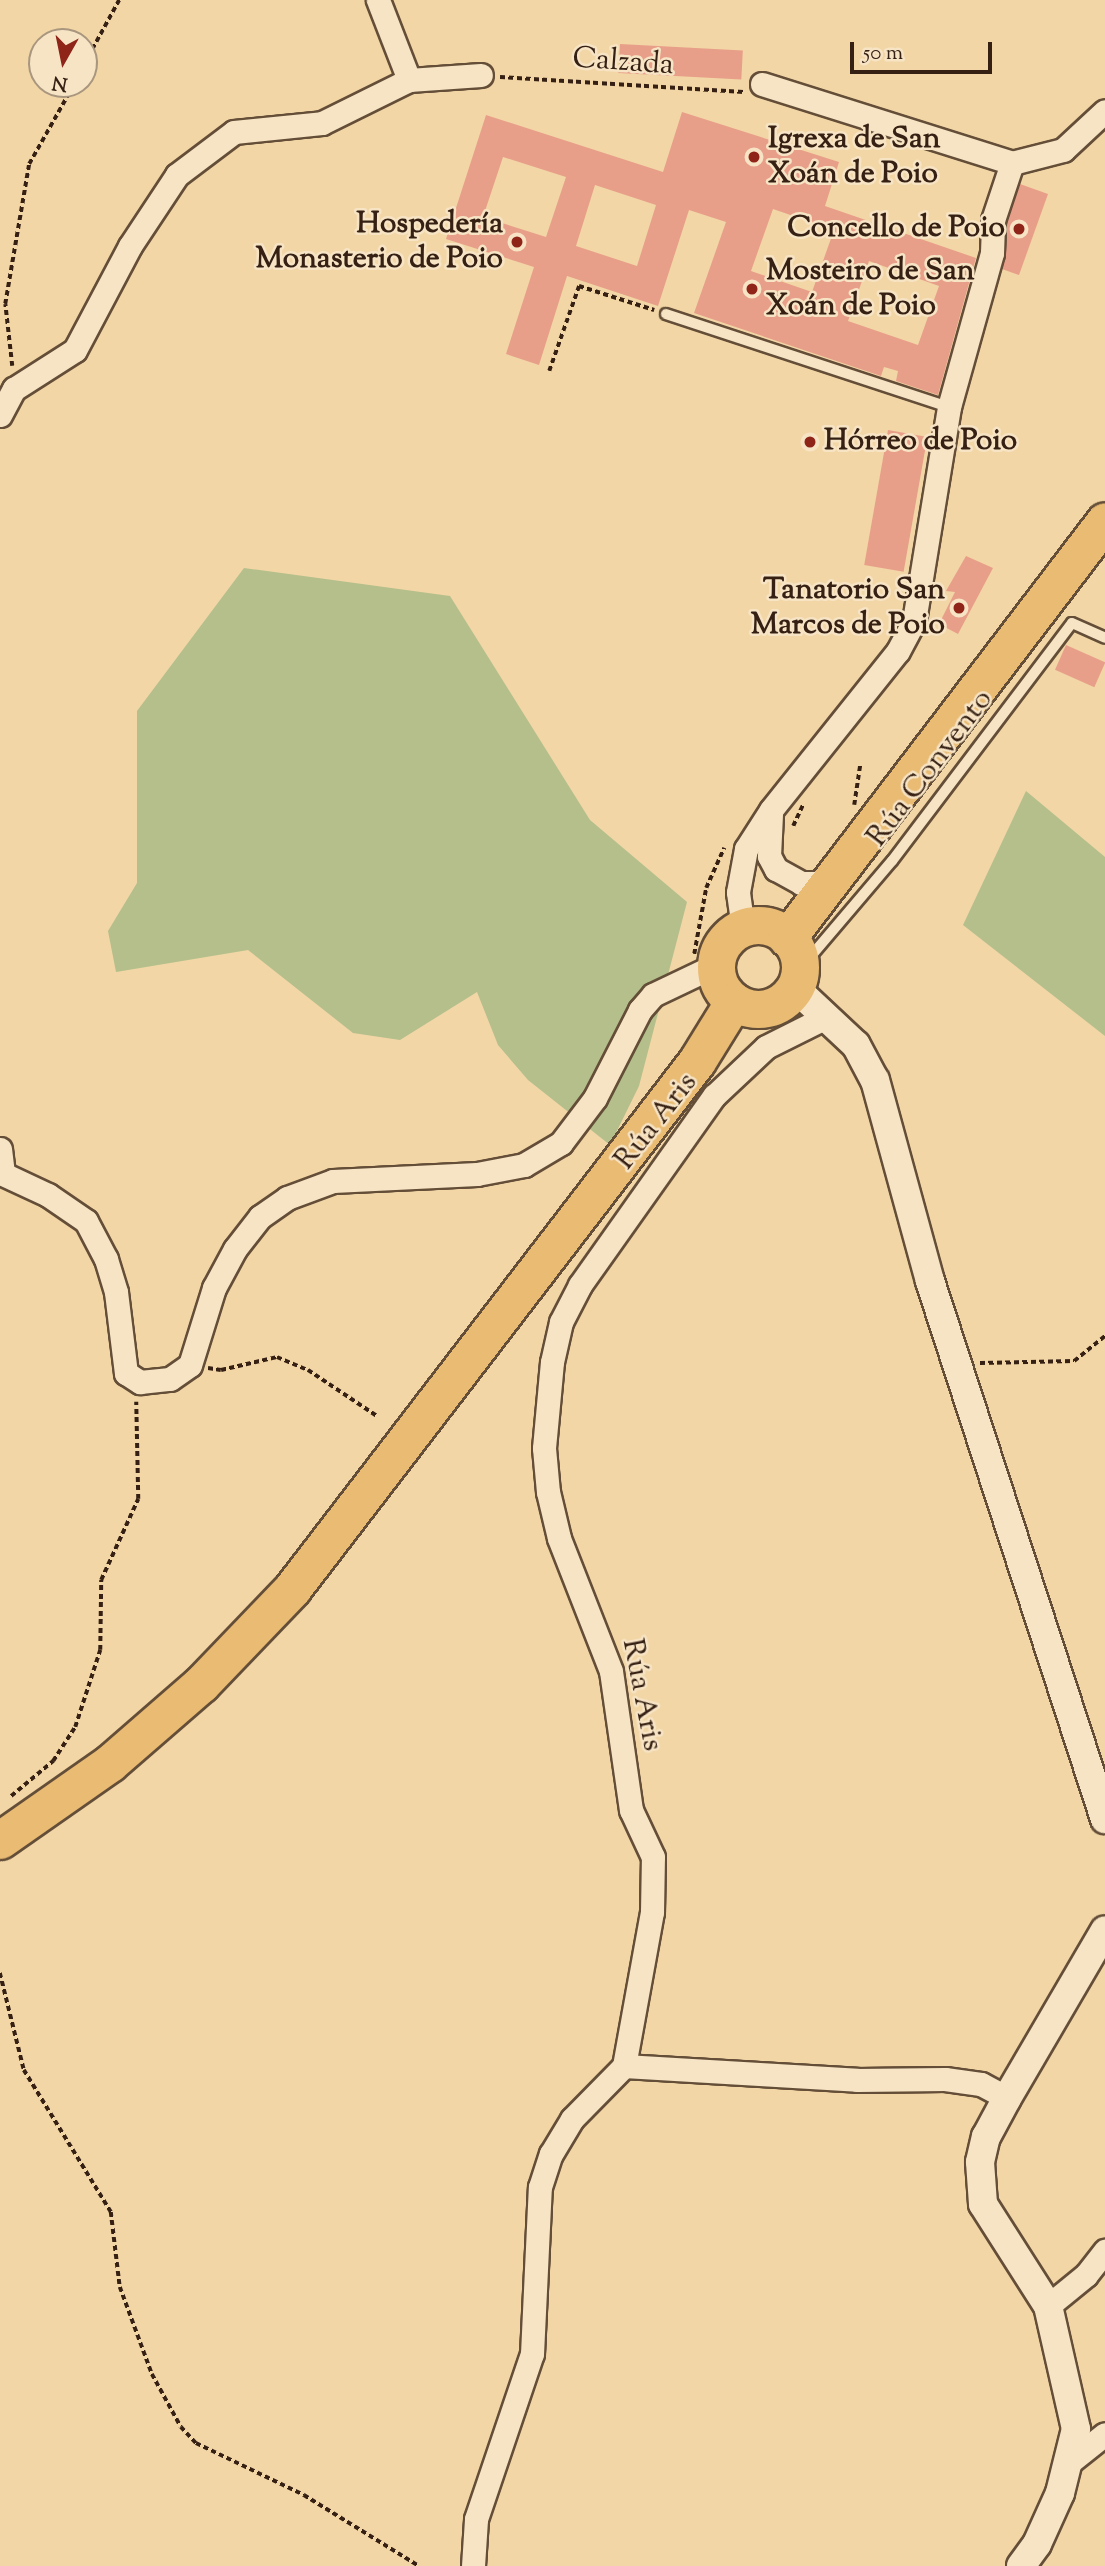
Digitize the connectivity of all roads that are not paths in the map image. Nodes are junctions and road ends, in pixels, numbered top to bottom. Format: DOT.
graph roads {
  1 [pos="378,0"];
  2 [pos="481,75"];
  3 [pos="409,80"];
  4 [pos="762,84"];
  5 [pos="1105,111"];
  6 [pos="1012,163"];
  7 [pos="667,314"];
  8 [pos="949,407"];
  9 [pos="0,415"];
  10 [pos="1105,521"];
  11 [pos="1105,638"];
  12 [pos="771,810"];
  13 [pos="831,883"];
  14 [pos="743,928"];
  15 [pos="716,965"];
  16 [pos="794,965"];
  17 [pos="733,1002"];
  18 [pos="828,1016"];
  19 [pos="0,1149"];
  20 [pos="1,1175"];
  21 [pos="1105,1819"];
  22 [pos="0,1840"];
  23 [pos="1105,1930"];
  24 [pos="624,2066"];
  25 [pos="1007,2098"];
  26 [pos="1105,2250"];
  27 [pos="1048,2306"];
  28 [pos="1105,2434"];
  29 [pos="1071,2461"];
  30 [pos="473,2566"];
  31 [pos="1021,2566"];
  1 -- 3 [label="street"];
  2 -- 3 [label="street"];
  3 -- 9 [label="street"];
  4 -- 6 [label="street"];
  5 -- 6 [label="street"];
  6 -- 8 [label="street"];
  7 -- 8 [label="lane"];
  8 -- 12 [label="street"];
  10 -- 13 [label="highway"];
  11 -- 16 [label="lane, Rúa Convento"];
  12 -- 13 [label="street"];
  12 -- 14 [label="street"];
  13 -- 16 [label="highway"];
  14 -- 15 [label="highway"];
  14 -- 16 [label="highway"];
  15 -- 17 [label="highway"];
  15 -- 20 [label="street"];
  16 -- 17 [label="highway"];
  16 -- 18 [label="street"];
  17 -- 22 [label="highway"];
  18 -- 21 [label="street"];
  18 -- 24 [label="street, Rúa Aris"];
  19 -- 20 [label="street"];
  23 -- 25 [label="street"];
  24 -- 25 [label="street"];
  24 -- 30 [label="street"];
  25 -- 27 [label="street"];
  26 -- 27 [label="street"];
  27 -- 29 [label="street"];
  28 -- 29 [label="street"];
  29 -- 31 [label="street"];
}
